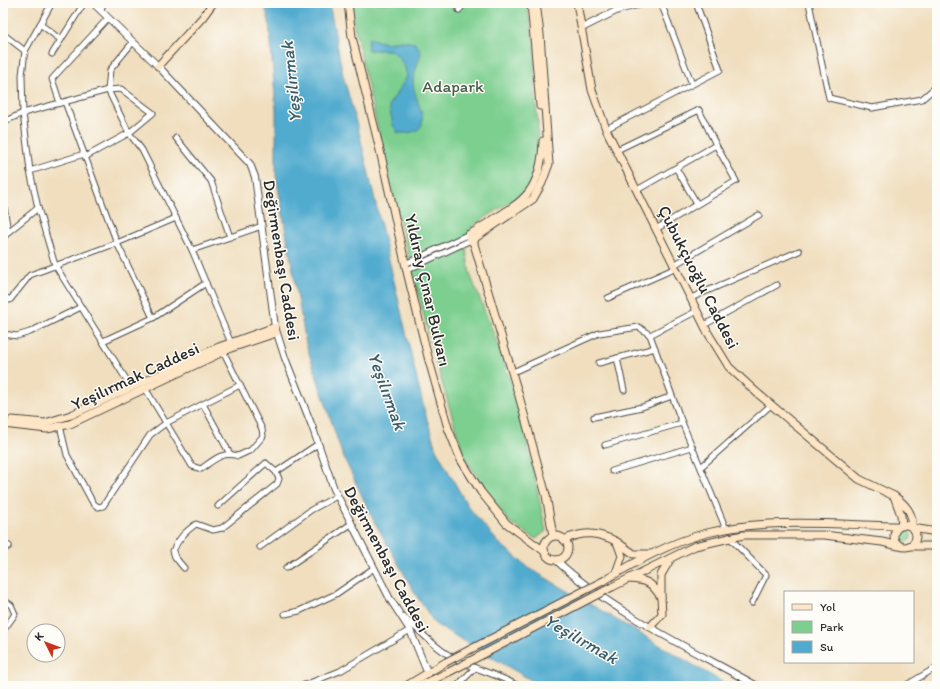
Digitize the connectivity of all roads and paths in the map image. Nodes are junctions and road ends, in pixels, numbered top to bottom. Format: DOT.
graph roads {
  1 [pos="52,3"];
  2 [pos="84,3"];
  3 [pos="93,3"];
  4 [pos="104,3"];
  5 [pos="213,3"];
  6 [pos="348,3"];
  7 [pos="465,3"];
  8 [pos="531,3"];
  9 [pos="536,3"];
  10 [pos="578,3"];
  11 [pos="645,3"];
  12 [pos="661,3"];
  13 [pos="696,3"];
  14 [pos="809,3"];
  15 [pos="100,10"];
  16 [pos="459,10"];
  17 [pos="108,18"];
  18 [pos="40,24"];
  19 [pos="582,28"];
  20 [pos="537,31"];
  21 [pos="3,34"];
  22 [pos="61,40"];
  23 [pos="133,42"];
  24 [pos="25,51"];
  25 [pos="52,54"];
  26 [pos="158,66"];
  27 [pos="692,84"];
  28 [pos="937,86"];
  29 [pos="108,90"];
  30 [pos="62,102"];
  31 [pos="23,113"];
  32 [pos="3,122"];
  33 [pos="606,129"];
  34 [pos="129,133"];
  35 [pos="176,138"];
  36 [pos="716,145"];
  37 [pos="617,150"];
  38 [pos="85,155"];
  39 [pos="676,168"];
  40 [pos="30,171"];
  41 [pos="637,190"];
  42 [pos="3,200"];
  43 [pos="697,204"];
  44 [pos="38,208"];
  45 [pos="759,215"];
  46 [pos="176,218"];
  47 [pos="262,226"];
  48 [pos="656,229"];
  49 [pos="8,232"];
  50 [pos="230,237"];
  51 [pos="472,238"];
  52 [pos="3,239"];
  53 [pos="116,244"];
  54 [pos="192,250"];
  55 [pos="799,251"];
  56 [pos="55,265"];
  57 [pos="406,267"];
  58 [pos="675,267"];
  59 [pos="206,283"];
  60 [pos="777,285"];
  61 [pos="3,296"];
  62 [pos="608,298"];
  63 [pos="691,298"];
  64 [pos="81,307"];
  65 [pos="697,311"];
  66 [pos="153,318"];
  67 [pos="704,325"];
  68 [pos="276,330"];
  69 [pos="3,334"];
  70 [pos="650,335"];
  71 [pos="103,341"];
  72 [pos="231,343"];
  73 [pos="655,348"];
  74 [pos="223,351"];
  75 [pos="617,358"];
  76 [pos="599,363"];
  77 [pos="513,372"];
  78 [pos="240,385"];
  79 [pos="132,387"];
  80 [pos="145,388"];
  81 [pos="624,390"];
  82 [pos="672,396"];
  83 [pos="203,404"];
  84 [pos="771,405"];
  85 [pos="594,417"];
  86 [pos="3,419"];
  87 [pos="166,423"];
  88 [pos="682,423"];
  89 [pos="3,424"];
  90 [pos="60,426"];
  91 [pos="318,444"];
  92 [pos="605,445"];
  93 [pos="692,446"];
  94 [pos="230,454"];
  95 [pos="701,467"];
  96 [pos="612,471"];
  97 [pos="276,472"];
  98 [pos="337,496"];
  99 [pos="894,496"];
  100 [pos="218,506"];
  101 [pos="351,524"];
  102 [pos="902,526"];
  103 [pos="912,528"];
  104 [pos="726,529"];
  105 [pos="937,532"];
  106 [pos="553,536"];
  107 [pos="729,538"];
  108 [pos="564,540"];
  109 [pos="617,542"];
  110 [pos="9,546"];
  111 [pos="899,546"];
  112 [pos="909,546"];
  113 [pos="937,546"];
  114 [pos="260,547"];
  115 [pos="3,550"];
  116 [pos="544,551"];
  117 [pos="656,552"];
  118 [pos="673,556"];
  119 [pos="556,560"];
  120 [pos="184,568"];
  121 [pos="286,568"];
  122 [pos="374,568"];
  123 [pos="616,573"];
  124 [pos="627,579"];
  125 [pos="661,597"];
  126 [pos="3,600"];
  127 [pos="752,604"];
  128 [pos="396,610"];
  129 [pos="285,614"];
  130 [pos="651,626"];
  131 [pos="410,630"];
  132 [pos="3,631"];
  133 [pos="937,667"];
  134 [pos="475,668"];
  135 [pos="430,680"];
  136 [pos="302,686"];
  137 [pos="406,686"];
  138 [pos="420,686"];
  139 [pos="457,686"];
  140 [pos="518,686"];
  141 [pos="757,686"];
  142 [pos="905,686"];
  1 -- 18 [label="street"];
  2 -- 22 [label="street"];
  3 -- 15 [label="street, Değirmenbaşı Caddesi"];
  4 -- 15 [label="street"];
  5 -- 26 [label="main road"];
  6 -- 57 [label="main road, Yıldıray Çınar Bulvarı"];
  7 -- 16 [label="street"];
  8 -- 20 [label="main road"];
  9 -- 20 [label="main road"];
  10 -- 19 [label="main road, Çubukçuoğlu Caddesi"];
  11 -- 19 [label="street"];
  12 -- 27 [label="street"];
  13 -- 27 [label="street"];
  14 -- 28 [label="street"];
  15 -- 17 [label="street, Değirmenbaşı Caddesi"];
  17 -- 23 [label="street, Değirmenbaşı Caddesi"];
  17 -- 30 [label="street"];
  18 -- 22 [label="street"];
  18 -- 24 [label="street"];
  19 -- 33 [label="main road, Çubukçuoğlu Caddesi"];
  20 -- 51 [label="main road"];
  21 -- 24 [label="street"];
  22 -- 25 [label="street"];
  23 -- 26 [label="street, Değirmenbaşı Caddesi"];
  23 -- 29 [label="street"];
  24 -- 31 [label="street"];
  26 -- 47 [label="street, Değirmenbaşı Caddesi"];
  27 -- 33 [label="street"];
  29 -- 30 [label="street"];
  29 -- 34 [label="street"];
  29 -- 34 [label="street"];
  30 -- 31 [label="street"];
  30 -- 38 [label="street"];
  31 -- 32 [label="street"];
  31 -- 40 [label="street"];
  33 -- 37 [label="main road, Çubukçuoğlu Caddesi"];
  34 -- 38 [label="street"];
  34 -- 46 [label="street"];
  35 -- 50 [label="street"];
  36 -- 37 [label="street"];
  36 -- 39 [label="street"];
  36 -- 43 [label="street"];
  37 -- 41 [label="main road, Çubukçuoğlu Caddesi"];
  38 -- 40 [label="street"];
  38 -- 53 [label="street"];
  39 -- 41 [label="street"];
  39 -- 43 [label="street"];
  40 -- 44 [label="street"];
  41 -- 48 [label="main road, Çubukçuoğlu Caddesi"];
  42 -- 49 [label="street"];
  43 -- 48 [label="street"];
  44 -- 49 [label="street"];
  44 -- 56 [label="street"];
  45 -- 58 [label="street"];
  46 -- 53 [label="street"];
  46 -- 54 [label="street"];
  47 -- 50 [label="street"];
  47 -- 68 [label="street, Değirmenbaşı Caddesi"];
  48 -- 58 [label="main road, Çubukçuoğlu Caddesi"];
  49 -- 52 [label="street"];
  50 -- 54 [label="street"];
  51 -- 57 [label="street"];
  51 -- 77 [label="main road"];
  53 -- 56 [label="street"];
  53 -- 66 [label="street"];
  54 -- 59 [label="street"];
  55 -- 63 [label="street"];
  56 -- 61 [label="street"];
  56 -- 64 [label="street"];
  57 -- 116 [label="main road, Yıldıray Çınar Bulvarı"];
  58 -- 62 [label="street"];
  58 -- 63 [label="main road, Çubukçuoğlu Caddesi"];
  59 -- 66 [label="street"];
  59 -- 72 [label="street"];
  60 -- 67 [label="street"];
  63 -- 65 [label="main road, Çubukçuoğlu Caddesi"];
  64 -- 69 [label="street"];
  64 -- 71 [label="street"];
  65 -- 67 [label="main road, Çubukçuoğlu Caddesi"];
  65 -- 70 [label="street"];
  66 -- 71 [label="street"];
  67 -- 84 [label="main road, Çubukçuoğlu Caddesi"];
  68 -- 72 [label="main road, Yeşilırmak Caddesi"];
  68 -- 74 [label="main road, Yeşilırmak Caddesi"];
  68 -- 91 [label="street, Değirmenbaşı Caddesi"];
  70 -- 73 [label="street"];
  70 -- 77 [label="street"];
  71 -- 79 [label="street"];
  72 -- 79 [label="main road, Yeşilırmak Caddesi"];
  73 -- 75 [label="street"];
  73 -- 82 [label="street"];
  74 -- 78 [label="street"];
  74 -- 80 [label="main road, Yeşilırmak Caddesi"];
  75 -- 76 [label="street"];
  75 -- 81 [label="street"];
  77 -- 106 [label="main road"];
  78 -- 83 [label="street"];
  78 -- 94 [label="street"];
  79 -- 86 [label="main road, Yeşilırmak Caddesi"];
  80 -- 87 [label="street"];
  80 -- 90 [label="main road, Yeşilırmak Caddesi"];
  82 -- 85 [label="street"];
  82 -- 88 [label="street"];
  83 -- 87 [label="street"];
  83 -- 94 [label="street"];
  84 -- 95 [label="street"];
  84 -- 99 [label="main road, Çubukçuoğlu Caddesi"];
  87 -- 90 [label="street"];
  87 -- 94 [label="street"];
  88 -- 92 [label="street"];
  88 -- 93 [label="street"];
  89 -- 90 [label="main road, Yeşilırmak Caddesi"];
  91 -- 97 [label="street"];
  91 -- 98 [label="street, Değirmenbaşı Caddesi"];
  93 -- 95 [label="street"];
  93 -- 96 [label="street"];
  95 -- 104 [label="street"];
  97 -- 100 [label="street"];
  97 -- 120 [label="street"];
  98 -- 101 [label="street, Değirmenbaşı Caddesi"];
  98 -- 114 [label="street"];
  99 -- 102 [label="main road"];
  99 -- 103 [label="main road, Çubukçuoğlu Caddesi"];
  101 -- 121 [label="street"];
  101 -- 122 [label="street, Değirmenbaşı Caddesi"];
  102 -- 103 [label="main road"];
  102 -- 104 [label="main road"];
  102 -- 111 [label="main road"];
  103 -- 105 [label="main road"];
  103 -- 112 [label="main road"];
  104 -- 117 [label="main road"];
  106 -- 108 [label="main road"];
  106 -- 116 [label="main road"];
  107 -- 111 [label="main road"];
  107 -- 118 [label="main road"];
  107 -- 127 [label="street"];
  108 -- 109 [label="main road"];
  108 -- 119 [label="main road"];
  109 -- 117 [label="main road"];
  109 -- 123 [label="main road"];
  110 -- 115 [label="street"];
  111 -- 112 [label="main road"];
  112 -- 113 [label="main road"];
  116 -- 119 [label="main road"];
  117 -- 123 [label="main road"];
  118 -- 124 [label="main road"];
  118 -- 125 [label="main road"];
  119 -- 130 [label="street"];
  122 -- 128 [label="street, Değirmenbaşı Caddesi"];
  122 -- 129 [label="street"];
  123 -- 135 [label="main road, bridge"];
  124 -- 125 [label="main road"];
  124 -- 135 [label="main road, bridge"];
  125 -- 130 [label="main road"];
  126 -- 132 [label="street"];
  128 -- 131 [label="street, Değirmenbaşı Caddesi"];
  128 -- 134 [label="street"];
  130 -- 141 [label="street"];
  131 -- 135 [label="street, Değirmenbaşı Caddesi"];
  131 -- 136 [label="street"];
  133 -- 142 [label="street"];
  134 -- 139 [label="street"];
  134 -- 140 [label="street"];
  135 -- 137 [label="main road"];
  135 -- 138 [label="main road"];
}
